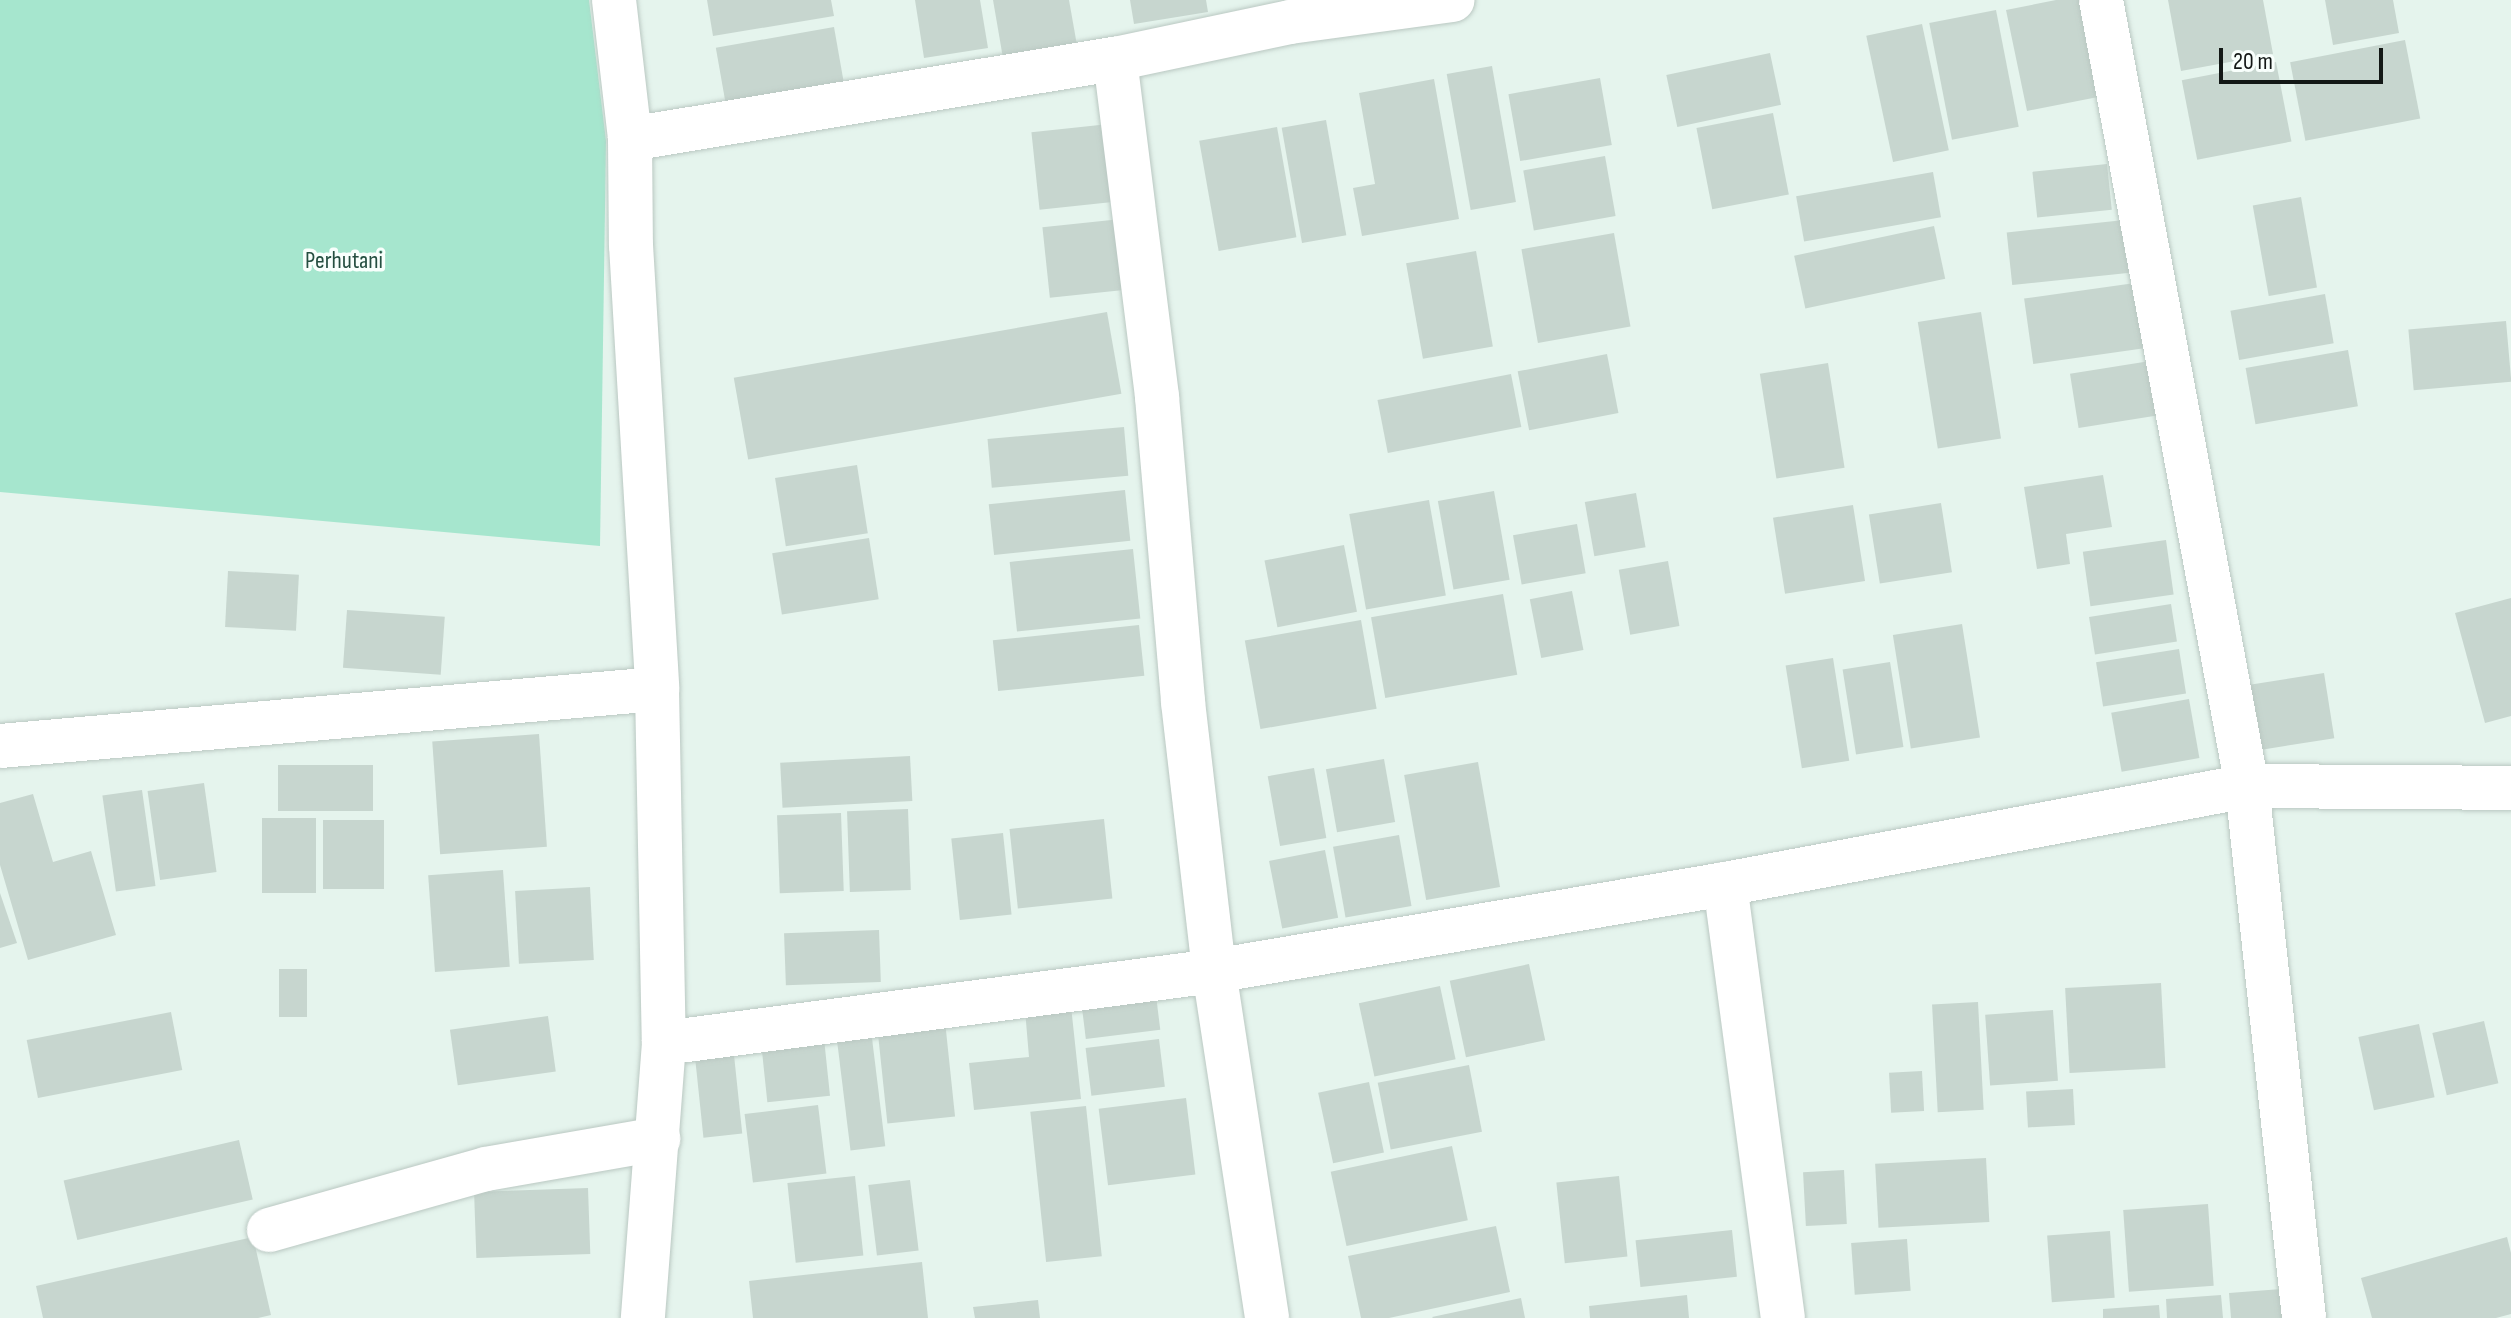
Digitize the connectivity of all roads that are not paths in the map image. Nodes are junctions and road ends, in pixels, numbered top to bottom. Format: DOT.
graph roads {
  1 [pos="614,0"];
  2 [pos="1453,0"];
  3 [pos="2101,0"];
  4 [pos="1287,11"];
  5 [pos="1115,59"];
  6 [pos="630,139"];
  7 [pos="657,689"];
  8 [pos="0,746"];
  9 [pos="2247,786"];
  10 [pos="2511,788"];
  11 [pos="1725,884"];
  12 [pos="1214,971"];
  13 [pos="664,1043"];
  14 [pos="658,1139"];
  15 [pos="269,1230"];
  16 [pos="643,1318"];
  17 [pos="1267,1318"];
  18 [pos="1783,1318"];
  19 [pos="2304,1318"];
  1 -- 6 [label="street"];
  2 -- 4 [label="street"];
  3 -- 9 [label="street"];
  4 -- 5 [label="street"];
  5 -- 6 [label="street"];
  5 -- 12 [label="street"];
  6 -- 7 [label="street"];
  7 -- 8 [label="street"];
  7 -- 13 [label="street"];
  9 -- 10 [label="street"];
  9 -- 11 [label="street"];
  9 -- 19 [label="street"];
  11 -- 12 [label="street"];
  11 -- 18 [label="street"];
  12 -- 13 [label="street"];
  12 -- 17 [label="street"];
  13 -- 14 [label="street"];
  14 -- 15 [label="street"];
  14 -- 16 [label="street"];
}
